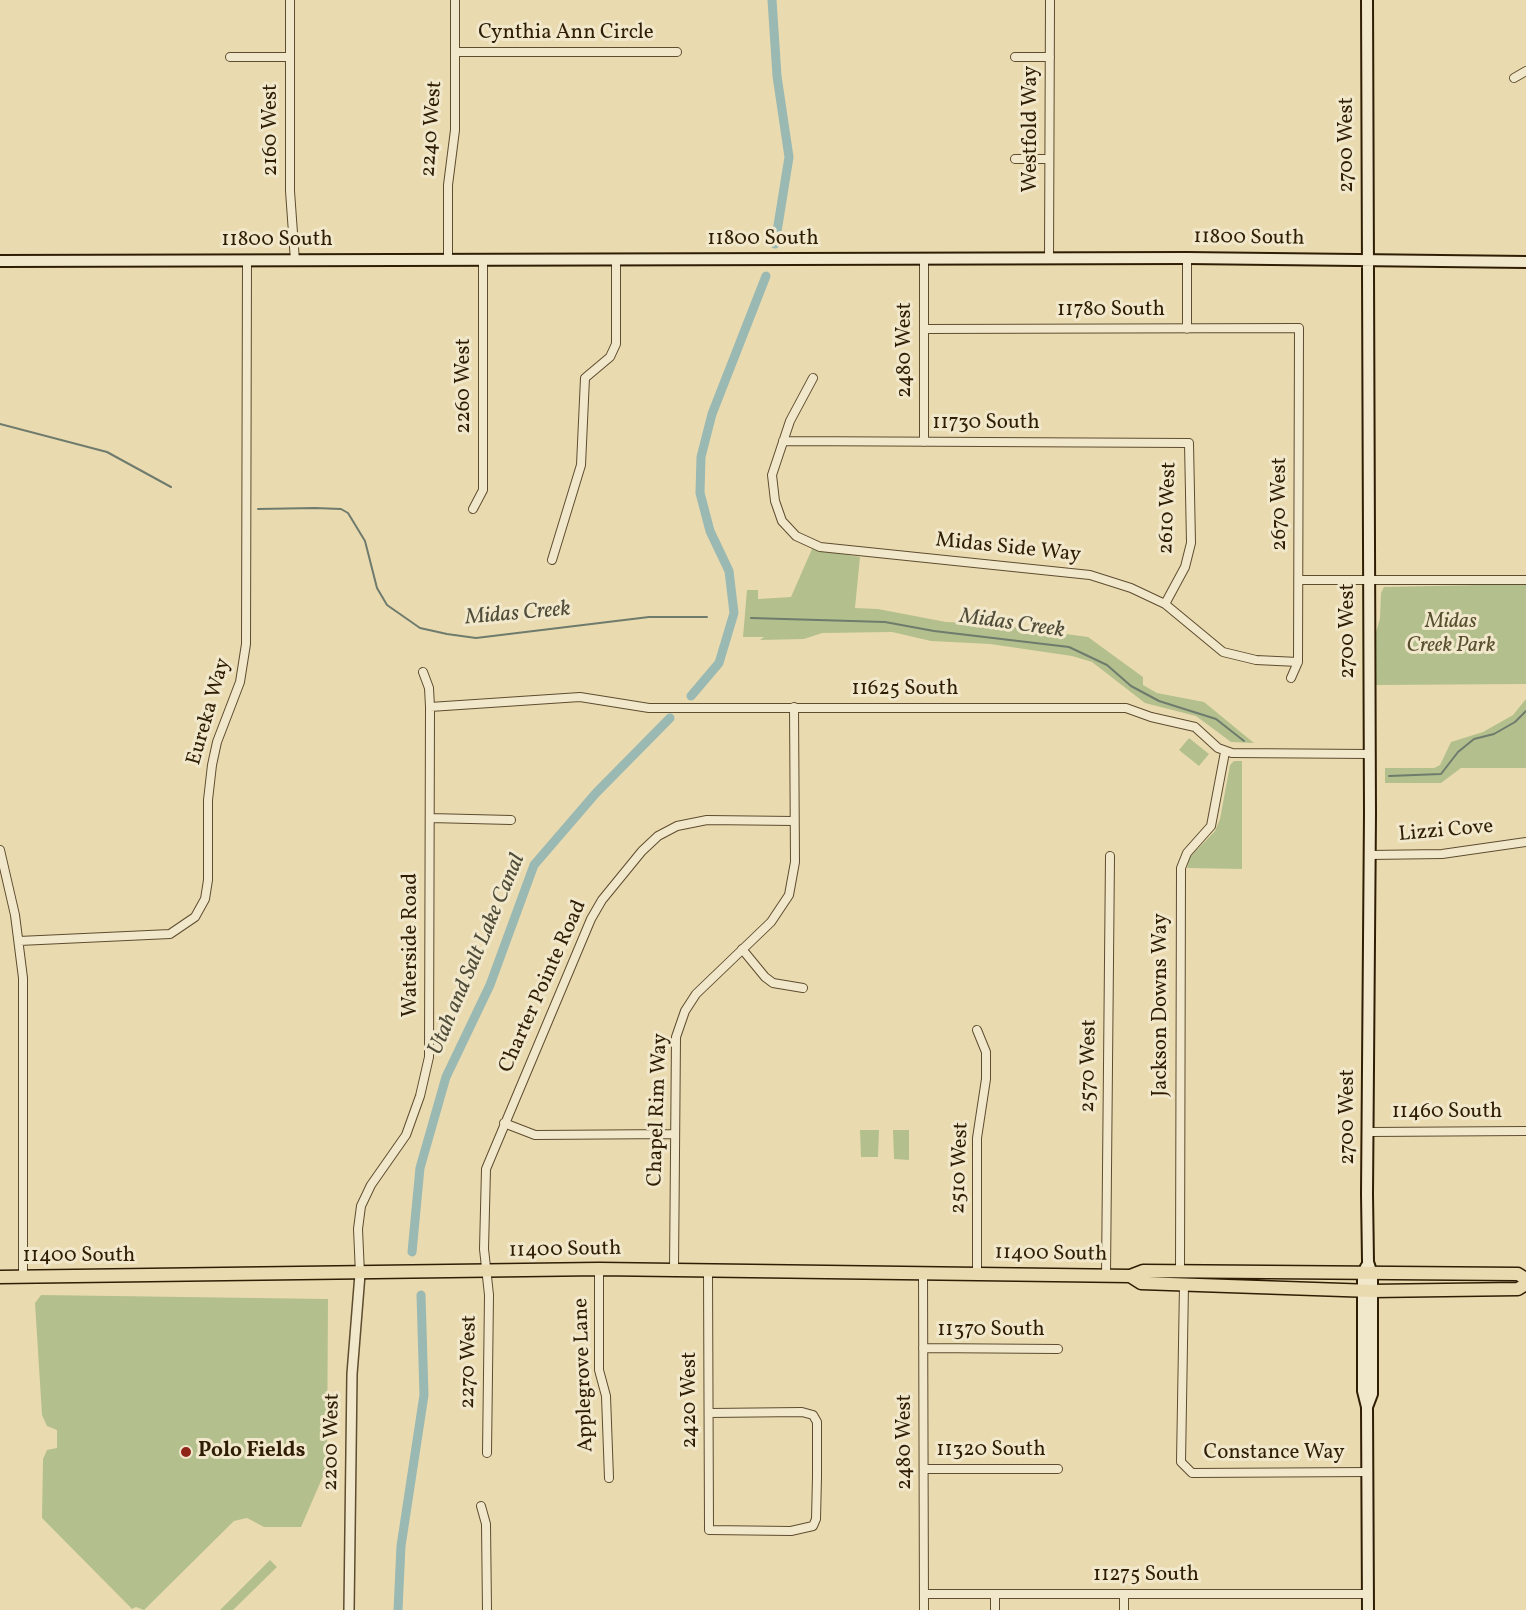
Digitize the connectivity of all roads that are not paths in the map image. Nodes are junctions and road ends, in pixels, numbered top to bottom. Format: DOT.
graph roads {
  1 [pos="290,0"];
  2 [pos="455,0"];
  3 [pos="1050,0"];
  4 [pos="1367,0"];
  5 [pos="455,52"];
  6 [pos="677,52"];
  7 [pos="230,57"];
  8 [pos="290,57"];
  9 [pos="1015,57"];
  10 [pos="1050,57"];
  11 [pos="1526,71"];
  12 [pos="1514,78"];
  13 [pos="1015,159"];
  14 [pos="1049,159"];
  15 [pos="1187,258"];
  16 [pos="448,259"];
  17 [pos="924,259"];
  18 [pos="1049,259"];
  19 [pos="247,260"];
  20 [pos="483,260"];
  21 [pos="616,260"];
  22 [pos="1367,260"];
  23 [pos="0,261"];
  24 [pos="295,261"];
  25 [pos="1526,261"];
  26 [pos="1299,328"];
  27 [pos="924,329"];
  28 [pos="1187,329"];
  29 [pos="813,378"];
  30 [pos="783,441"];
  31 [pos="924,442"];
  32 [pos="1189,443"];
  33 [pos="472,509"];
  34 [pos="552,560"];
  35 [pos="1299,580"];
  36 [pos="1369,580"];
  37 [pos="1526,580"];
  38 [pos="1165,604"];
  39 [pos="1298,662"];
  40 [pos="423,672"];
  41 [pos="1291,678"];
  42 [pos="430,707"];
  43 [pos="794,707"];
  44 [pos="1225,752"];
  45 [pos="1369,754"];
  46 [pos="430,818"];
  47 [pos="511,819"];
  48 [pos="794,820"];
  49 [pos="1526,842"];
  50 [pos="0,850"];
  51 [pos="1369,855"];
  52 [pos="1110,856"];
  53 [pos="19,941"];
  54 [pos="742,949"];
  55 [pos="803,988"];
  56 [pos="977,1030"];
  57 [pos="504,1123"];
  58 [pos="1526,1131"];
  59 [pos="1369,1132"];
  60 [pos="674,1134"];
  61 [pos="599,1269"];
  62 [pos="674,1269"];
  63 [pos="708,1270"];
  64 [pos="1367,1270"];
  65 [pos="1180,1271"];
  66 [pos="487,1272"];
  67 [pos="923,1273"];
  68 [pos="360,1274"];
  69 [pos="977,1274"];
  70 [pos="1107,1275"];
  71 [pos="0,1276"];
  72 [pos="1130,1276"];
  73 [pos="23,1277"];
  74 [pos="1526,1279"];
  75 [pos="1526,1284"];
  76 [pos="1184,1285"];
  77 [pos="1367,1291"];
  78 [pos="923,1348"];
  79 [pos="1058,1349"];
  80 [pos="709,1413"];
  81 [pos="487,1453"];
  82 [pos="924,1469"];
  83 [pos="1058,1469"];
  84 [pos="1368,1472"];
  85 [pos="609,1478"];
  86 [pos="481,1506"];
  87 [pos="924,1594"];
  88 [pos="995,1594"];
  89 [pos="1124,1594"];
  90 [pos="1368,1594"];
  91 [pos="349,1610"];
  92 [pos="487,1610"];
  93 [pos="924,1610"];
  94 [pos="995,1610"];
  95 [pos="1124,1610"];
  96 [pos="1368,1610"];
  1 -- 8 [label="street, 2160 West"];
  2 -- 5 [label="street, 2240 West"];
  3 -- 10 [label="street, Westfold Way"];
  4 -- 22 [label="main road, 2700 West"];
  5 -- 6 [label="street, Cynthia Ann Circle"];
  5 -- 16 [label="street, 2240 West"];
  7 -- 8 [label="street"];
  8 -- 24 [label="street, 2160 West"];
  9 -- 10 [label="street"];
  10 -- 14 [label="street, Westfold Way"];
  11 -- 12 [label="street"];
  13 -- 14 [label="street"];
  14 -- 18 [label="street, Westfold Way"];
  15 -- 18 [label="main road, 11800 South"];
  15 -- 22 [label="main road, 11800 South"];
  15 -- 28 [label="street"];
  16 -- 20 [label="main road, 11800 South"];
  16 -- 24 [label="main road, 11800 South"];
  17 -- 18 [label="main road, 11800 South"];
  17 -- 21 [label="main road, 11800 South"];
  17 -- 27 [label="street, 2480 West"];
  19 -- 23 [label="main road, 11800 South"];
  19 -- 24 [label="main road, 11800 South"];
  19 -- 53 [label="street, Eureka Way"];
  20 -- 21 [label="main road, 11800 South"];
  20 -- 33 [label="street, 2260 West"];
  21 -- 34 [label="street"];
  22 -- 25 [label="main road, 11800 South"];
  22 -- 36 [label="main road, 2700 West"];
  26 -- 28 [label="street, 11780 South"];
  26 -- 35 [label="street, 2670 West"];
  27 -- 28 [label="street, 11780 South"];
  27 -- 31 [label="street, 2480 West"];
  29 -- 30 [label="street, Midas Side Way"];
  30 -- 31 [label="street, 11730 South"];
  30 -- 38 [label="street, Midas Side Way"];
  31 -- 32 [label="street, 11730 South"];
  32 -- 38 [label="street, 2610 West"];
  35 -- 36 [label="street"];
  35 -- 39 [label="street, 2670 West"];
  36 -- 37 [label="street"];
  36 -- 45 [label="main road, 2700 West"];
  38 -- 39 [label="street, Midas Side Way"];
  39 -- 41 [label="street, 2670 West"];
  40 -- 42 [label="street, Waterside Road"];
  42 -- 43 [label="street, 11625 South"];
  42 -- 46 [label="street, Waterside Road"];
  43 -- 44 [label="street, 11625 South"];
  43 -- 48 [label="street, Chapel Rim Way"];
  44 -- 45 [label="street"];
  44 -- 65 [label="street, Jackson Downs Way"];
  45 -- 51 [label="main road, 2700 West"];
  46 -- 47 [label="street"];
  46 -- 68 [label="street, Waterside Road"];
  48 -- 54 [label="street, Chapel Rim Way"];
  48 -- 57 [label="street, Charter Pointe Road"];
  49 -- 51 [label="street, Lizzi Cove"];
  50 -- 53 [label="street"];
  51 -- 59 [label="main road, 2700 West"];
  52 -- 70 [label="street, 2570 West"];
  53 -- 73 [label="street"];
  54 -- 55 [label="street"];
  54 -- 60 [label="street, Chapel Rim Way"];
  56 -- 69 [label="street, 2510 West"];
  57 -- 60 [label="street"];
  57 -- 66 [label="street, Charter Pointe Road"];
  58 -- 59 [label="street, 11460 South"];
  59 -- 64 [label="main road, 2700 West"];
  60 -- 62 [label="street, Chapel Rim Way"];
  61 -- 62 [label="main road, 11400 South"];
  61 -- 66 [label="main road, 11400 South"];
  61 -- 85 [label="street, Applegrove Lane"];
  62 -- 63 [label="main road, 11400 South"];
  63 -- 67 [label="main road, 11400 South"];
  63 -- 80 [label="street, 2420 West"];
  64 -- 65 [label="main road, 11400 South"];
  64 -- 74 [label="main road, 11400 South"];
  64 -- 77 [label="main road, 2700 West"];
  65 -- 72 [label="main road, 11400 South"];
  66 -- 68 [label="main road, 11400 South"];
  66 -- 81 [label="street, 2270 West"];
  67 -- 69 [label="main road, 11400 South"];
  67 -- 78 [label="street, 2480 West"];
  68 -- 73 [label="main road, 11400 South"];
  68 -- 91 [label="street, 2200 West"];
  69 -- 70 [label="main road, 11400 South"];
  70 -- 72 [label="main road, 11400 South"];
  71 -- 73 [label="main road, 11400 South"];
  72 -- 76 [label="main road, 11400 South"];
  75 -- 77 [label="main road, 11400 South"];
  76 -- 77 [label="main road, 11400 South"];
  76 -- 84 [label="street, Constance Way"];
  77 -- 84 [label="main road, 2700 West"];
  78 -- 79 [label="street, 11370 South"];
  78 -- 82 [label="street, 2480 West"];
  80 -- 80 [label="street, 2420 West"];
  82 -- 83 [label="street, 11320 South"];
  82 -- 87 [label="street, 2480 West"];
  84 -- 90 [label="main road, 2700 West"];
  86 -- 92 [label="street"];
  87 -- 88 [label="street, 11275 South"];
  87 -- 93 [label="street, 2480 West"];
  88 -- 89 [label="street, 11275 South"];
  88 -- 94 [label="street"];
  89 -- 90 [label="street, 11275 South"];
  89 -- 95 [label="street"];
  90 -- 96 [label="main road, 2700 West"];
}
